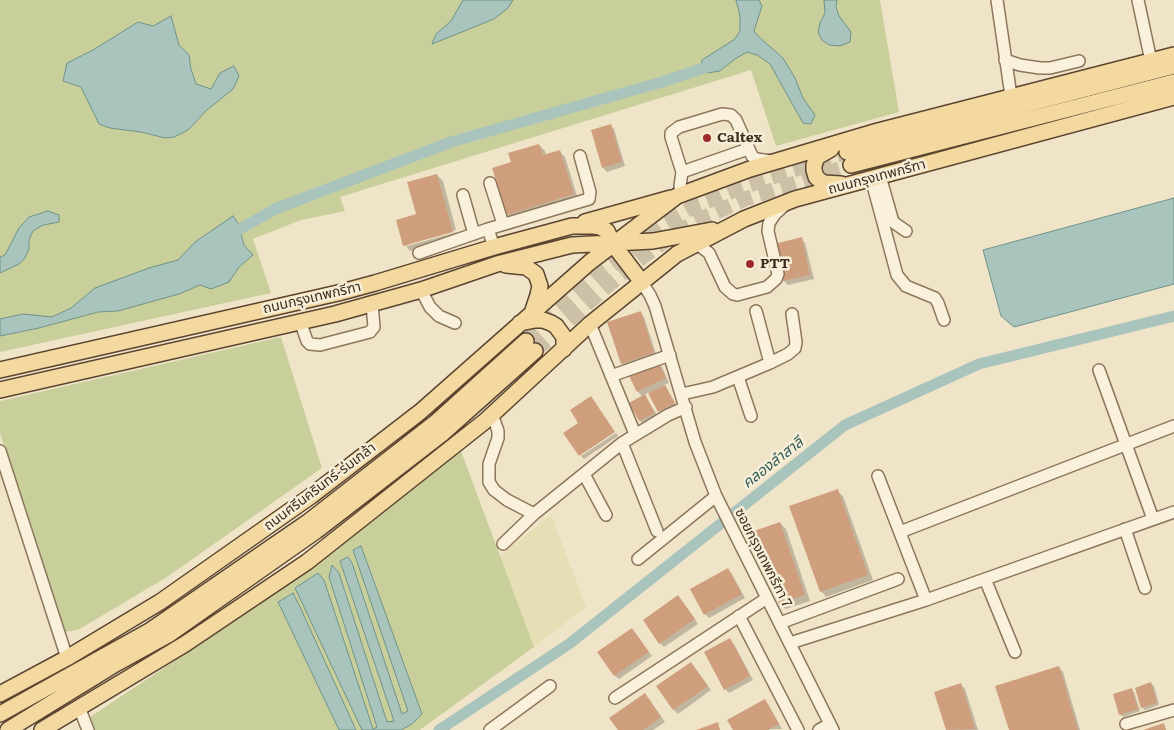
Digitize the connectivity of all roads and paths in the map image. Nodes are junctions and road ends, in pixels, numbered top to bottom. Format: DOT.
graph roads {
  1 [pos="997,0"];
  2 [pos="1138,0"];
  3 [pos="1174,55"];
  4 [pos="1006,60"];
  5 [pos="1151,60"];
  6 [pos="1079,61"];
  7 [pos="1174,66"];
  8 [pos="1174,82"];
  9 [pos="1011,96"];
  10 [pos="1174,97"];
  11 [pos="748,149"];
  12 [pos="848,153"];
  13 [pos="580,156"];
  14 [pos="777,161"];
  15 [pos="682,172"];
  16 [pos="875,177"];
  17 [pos="490,183"];
  18 [pos="854,183"];
  19 [pos="463,195"];
  20 [pos="679,195"];
  21 [pos="795,199"];
  22 [pos="503,224"];
  23 [pos="572,226"];
  24 [pos="726,228"];
  25 [pos="488,229"];
  26 [pos="906,231"];
  27 [pos="474,234"];
  28 [pos="613,244"];
  29 [pos="696,244"];
  30 [pos="494,247"];
  31 [pos="419,253"];
  32 [pos="497,264"];
  33 [pos="641,281"];
  34 [pos="421,290"];
  35 [pos="372,304"];
  36 [pos="267,309"];
  37 [pos="756,311"];
  38 [pos="532,312"];
  39 [pos="792,314"];
  40 [pos="944,320"];
  41 [pos="300,321"];
  42 [pos="455,323"];
  43 [pos="519,324"];
  44 [pos="590,324"];
  45 [pos="272,327"];
  46 [pos="564,350"];
  47 [pos="670,355"];
  48 [pos="770,363"];
  49 [pos="0,370"];
  50 [pos="1099,370"];
  51 [pos="611,376"];
  52 [pos="738,376"];
  53 [pos="0,390"];
  54 [pos="682,394"];
  55 [pos="686,407"];
  56 [pos="492,414"];
  57 [pos="751,416"];
  58 [pos="1174,426"];
  59 [pos="635,434"];
  60 [pos="622,443"];
  61 [pos="1126,444"];
  62 [pos="0,451"];
  63 [pos="3,472"];
  64 [pos="584,474"];
  65 [pos="878,476"];
  66 [pos="716,496"];
  67 [pos="1174,512"];
  68 [pos="534,514"];
  69 [pos="606,515"];
  70 [pos="1153,519"];
  71 [pos="1125,529"];
  72 [pos="657,531"];
  73 [pos="900,532"];
  74 [pos="503,544"];
  75 [pos="638,559"];
  76 [pos="898,579"];
  77 [pos="985,579"];
  78 [pos="1145,588"];
  79 [pos="767,598"];
  80 [pos="926,600"];
  81 [pos="739,616"];
  82 [pos="780,623"];
  83 [pos="790,643"];
  84 [pos="1015,652"];
  85 [pos="66,658"];
  86 [pos="31,678"];
  87 [pos="550,686"];
  88 [pos="0,694"];
  89 [pos="615,698"];
  90 [pos="0,709"];
  91 [pos="75,709"];
  92 [pos="1174,711"];
  93 [pos="0,714"];
  94 [pos="1126,724"];
  95 [pos="832,727"];
  96 [pos="8,730"];
  97 [pos="18,730"];
  98 [pos="42,730"];
  99 [pos="88,730"];
  100 [pos="490,730"];
  101 [pos="798,730"];
  102 [pos="818,730"];
  1 -- 4 [label="street"];
  2 -- 5 [label="street"];
  3 -- 5 [label="main road, ถนนกรุงเทพกรีฑา"];
  4 -- 6 [label="street"];
  4 -- 9 [label="street"];
  5 -- 9 [label="main road, ถนนกรุงเทพกรีฑา"];
  7 -- 12 [label="main road, ถนนกรุงเทพกรีฑา"];
  8 -- 12 [label="main road, ถนนกรุงเทพกรีฑา"];
  9 -- 12 [label="main road, ถนนกรุงเทพกรีฑา"];
  10 -- 16 [label="main road, ถนนกรุงเทพกรีฑา"];
  11 -- 14 [label="street"];
  11 -- 15 [label="street"];
  11 -- 15 [label="street"];
  12 -- 14 [label="main road, ถนนกรุงเทพกรีฑา"];
  12 -- 18 [label="main road"];
  13 -- 22 [label="street"];
  14 -- 20 [label="main road, ถนนกรุงเทพกรีฑา"];
  15 -- 20 [label="street"];
  16 -- 18 [label="main road, ถนนกรุงเทพกรีฑา"];
  16 -- 26 [label="street"];
  16 -- 40 [label="street"];
  17 -- 22 [label="street"];
  18 -- 21 [label="main road, ถนนกรุงเทพกรีฑา"];
  19 -- 27 [label="street"];
  20 -- 23 [label="main road"];
  20 -- 28 [label="main road, ถนนกรุงเทพกรีฑา"];
  21 -- 24 [label="main road, ถนนกรุงเทพกรีฑา"];
  21 -- 29 [label="street"];
  22 -- 25 [label="street"];
  23 -- 28 [label="main road, ถนนกรุงเทพกรีฑา"];
  23 -- 30 [label="main road, ถนนกรุงเทพกรีฑา"];
  24 -- 28 [label="main road"];
  24 -- 29 [label="main road, ถนนกรุงเทพกรีฑา"];
  25 -- 27 [label="street"];
  25 -- 30 [label="street"];
  27 -- 31 [label="street"];
  28 -- 32 [label="main road, ถนนกรุงเทพกรีฑา"];
  28 -- 33 [label="main road, ถนนกรุงเทพกรีฑา"];
  28 -- 38 [label="main road, ถนนศรีนครินทร์-ร่มเกล้า"];
  29 -- 33 [label="main road, ถนนกรุงเทพกรีฑา"];
  30 -- 36 [label="main road, ถนนกรุงเทพกรีฑา"];
  32 -- 34 [label="main road, ถนนกรุงเทพกรีฑา"];
  32 -- 38 [label="main road"];
  33 -- 44 [label="main road"];
  33 -- 47 [label="street, ซอยกรุงเทพกรีฑา 7"];
  34 -- 35 [label="main road, ถนนกรุงเทพกรีฑา"];
  34 -- 42 [label="street"];
  35 -- 41 [label="main road, ถนนกรุงเทพกรีฑา"];
  35 -- 41 [label="street"];
  36 -- 45 [label="main road"];
  36 -- 49 [label="main road, ถนนกรุงเทพกรีฑา"];
  37 -- 48 [label="street"];
  38 -- 43 [label="main road, ถนนศรีนครินทร์-ร่มเกล้า"];
  39 -- 48 [label="street"];
  41 -- 45 [label="main road, ถนนกรุงเทพกรีฑา"];
  43 -- 46 [label="main road"];
  43 -- 85 [label="main road, ถนนศรีนครินทร์-ร่มเกล้า"];
  44 -- 46 [label="main road"];
  44 -- 51 [label="street"];
  45 -- 53 [label="main road, ถนนกรุงเทพกรีฑา"];
  46 -- 56 [label="main road"];
  47 -- 51 [label="street"];
  47 -- 54 [label="street, ซอยกรุงเทพกรีฑา 7"];
  48 -- 52 [label="street"];
  50 -- 61 [label="street"];
  51 -- 59 [label="street"];
  52 -- 54 [label="street"];
  52 -- 57 [label="street"];
  54 -- 55 [label="street, ซอยกรุงเทพกรีฑา 7"];
  55 -- 59 [label="street"];
  55 -- 66 [label="street, ซอยกรุงเทพกรีฑา 7"];
  56 -- 68 [label="street"];
  56 -- 91 [label="main road"];
  58 -- 61 [label="street"];
  59 -- 60 [label="street"];
  60 -- 64 [label="street"];
  60 -- 72 [label="street"];
  61 -- 70 [label="street"];
  61 -- 73 [label="street"];
  62 -- 63 [label="street"];
  63 -- 85 [label="street"];
  64 -- 68 [label="street"];
  64 -- 69 [label="street"];
  65 -- 73 [label="street"];
  66 -- 75 [label="street"];
  66 -- 79 [label="street, ซอยกรุงเทพกรีฑา 7"];
  67 -- 70 [label="street"];
  68 -- 74 [label="street"];
  70 -- 71 [label="street"];
  71 -- 77 [label="street"];
  71 -- 78 [label="street"];
  73 -- 80 [label="street"];
  76 -- 82 [label="street"];
  77 -- 80 [label="street"];
  77 -- 84 [label="street"];
  79 -- 81 [label="street"];
  79 -- 82 [label="street, ซอยกรุงเทพกรีฑา 7"];
  80 -- 83 [label="street"];
  81 -- 89 [label="street"];
  81 -- 101 [label="street"];
  82 -- 83 [label="street, ซอยกรุงเทพกรีฑา 7"];
  83 -- 95 [label="street, ซอยกรุงเทพกรีฑา 7"];
  85 -- 86 [label="main road, ถนนศรีนครินทร์-ร่มเกล้า"];
  86 -- 88 [label="main road, ถนนศรีนครินทร์-ร่มเกล้า"];
  86 -- 90 [label="main road"];
  87 -- 100 [label="street"];
  91 -- 97 [label="main road"];
  91 -- 98 [label="main road"];
  91 -- 99 [label="street"];
  92 -- 94 [label="street"];
  93 -- 96 [label="main road, ถนนศรีนครินทร์-ร่มเกล้า"];
  95 -- 102 [label="street"];
}
